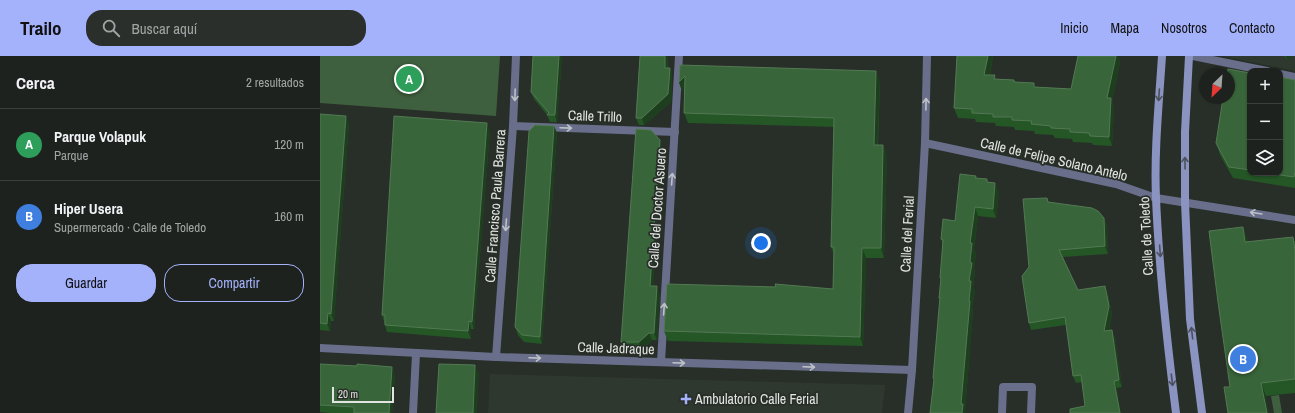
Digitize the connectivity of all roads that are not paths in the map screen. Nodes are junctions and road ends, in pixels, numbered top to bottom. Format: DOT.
graph roads {
  1 [pos="516,56"];
  2 [pos="679,56"];
  3 [pos="927,56"];
  4 [pos="1162,56"];
  5 [pos="1189,56"];
  6 [pos="1193,56"];
  7 [pos="1252,68"];
  8 [pos="1283,75"];
  9 [pos="1295,77"];
  10 [pos="514,126"];
  11 [pos="675,132"];
  12 [pos="925,143"];
  13 [pos="1156,198"];
  14 [pos="1185,202"];
  15 [pos="1295,220"];
  16 [pos="320,348"];
  17 [pos="416,354"];
  18 [pos="496,357"];
  19 [pos="661,362"];
  20 [pos="912,370"];
  21 [pos="413,413"];
  22 [pos="908,413"];
  23 [pos="1002,413"];
  24 [pos="1031,413"];
  25 [pos="1176,413"];
  26 [pos="1202,413"];
  1 -- 10 [label="street, Calle Francisco Paula Barrera, one-way"];
  2 -- 11 [label="street, Calle del Doctor Asuero"];
  12 -- 3 [label="street, Calle del Ferial, one-way"];
  4 -- 13 [label="street, Calle de Toledo, one-way"];
  14 -- 5 [label="street, one-way"];
  6 -- 7 [label="street"];
  8 -- 9 [label="street"];
  10 -- 11 [label="street, Calle Trillo, one-way"];
  10 -- 18 [label="street, Calle Francisco Paula Barrera, one-way"];
  19 -- 11 [label="street, Calle del Doctor Asuero, one-way"];
  12 -- 13 [label="street, Calle de Felipe Solano Antelo"];
  12 -- 20 [label="street, Calle del Ferial"];
  13 -- 14 [label="street, Calle de Felipe Solano Antelo"];
  13 -- 25 [label="street, Calle de Toledo, one-way"];
  15 -- 14 [label="street, Calle de Felipe Solano Antelo, one-way"];
  26 -- 14 [label="street, one-way"];
  16 -- 17 [label="street, Calle Jadraque"];
  17 -- 18 [label="street, Calle Jadraque"];
  17 -- 21 [label="street"];
  18 -- 19 [label="street, Calle Jadraque, one-way"];
  19 -- 20 [label="street, Calle Jadraque, one-way"];
  20 -- 22 [label="street, Calle del Ferial"];
  23 -- 24 [label="street"];
}
